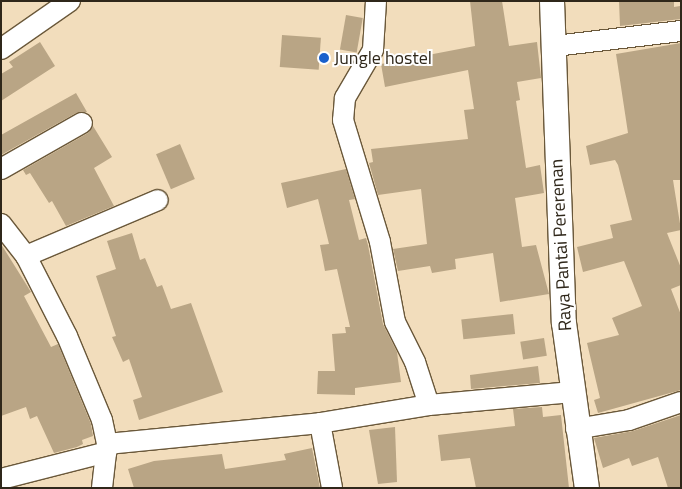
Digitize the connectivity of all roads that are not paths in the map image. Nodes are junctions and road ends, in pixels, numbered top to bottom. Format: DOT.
graph roads {
  1 [pos="70,1"];
  2 [pos="376,1"];
  3 [pos="552,1"];
  4 [pos="681,31"];
  5 [pos="555,46"];
  6 [pos="1,49"];
  7 [pos="82,123"];
  8 [pos="1,169"];
  9 [pos="158,200"];
  10 [pos="1,224"];
  11 [pos="26,256"];
  12 [pos="572,392"];
  13 [pos="681,402"];
  14 [pos="429,405"];
  15 [pos="320,423"];
  16 [pos="576,429"];
  17 [pos="107,448"];
  18 [pos="1,479"];
  19 [pos="102,488"];
  20 [pos="332,488"];
  21 [pos="587,488"];
  1 -- 6 [label="street"];
  2 -- 14 [label="street"];
  3 -- 5 [label="street, Raya Pantai Pererenan"];
  4 -- 5 [label="street"];
  5 -- 12 [label="street, Raya Pantai Pererenan"];
  7 -- 8 [label="street"];
  9 -- 11 [label="street"];
  10 -- 11 [label="street"];
  11 -- 17 [label="street"];
  12 -- 14 [label="street"];
  12 -- 16 [label="street, Raya Pantai Pererenan"];
  13 -- 16 [label="street"];
  14 -- 15 [label="street"];
  15 -- 17 [label="street"];
  15 -- 20 [label="street"];
  16 -- 21 [label="street, Raya Pantai Pererenan"];
  17 -- 18 [label="street"];
  17 -- 19 [label="street"];
}
